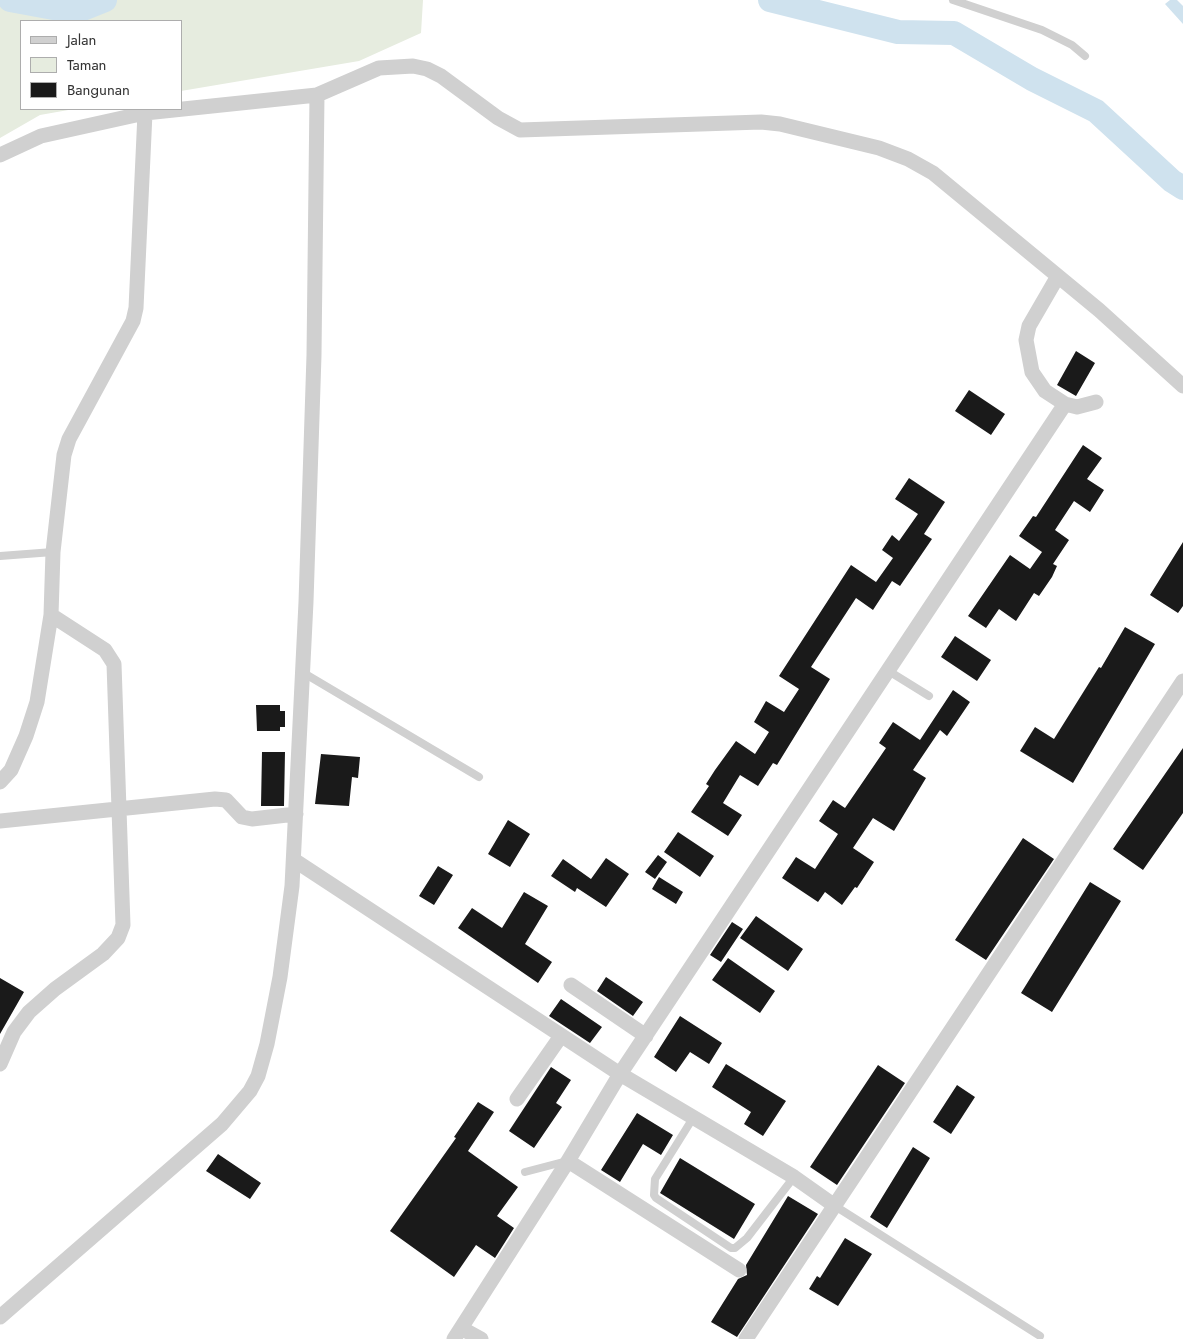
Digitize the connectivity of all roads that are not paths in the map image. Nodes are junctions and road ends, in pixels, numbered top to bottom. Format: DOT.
graph roads {
  1 [pos="953,0"];
  2 [pos="1085,56"];
  3 [pos="316,95"];
  4 [pos="182,109"];
  5 [pos="174,110"];
  6 [pos="145,113"];
  7 [pos="0,155"];
  8 [pos="1058,276"];
  9 [pos="1183,386"];
  10 [pos="1096,402"];
  11 [pos="1065,404"];
  12 [pos="53,552"];
  13 [pos="0,556"];
  14 [pos="51,615"];
  15 [pos="886,670"];
  16 [pos="302,672"];
  17 [pos="1183,681"];
  18 [pos="929,696"];
  19 [pos="479,777"];
  20 [pos="0,782"];
  21 [pos="119,808"];
  22 [pos="296,814"];
  23 [pos="0,821"];
  24 [pos="294,860"];
  25 [pos="571,985"];
  26 [pos="561,1036"];
  27 [pos="646,1036"];
  28 [pos="0,1064"];
  29 [pos="620,1074"];
  30 [pos="517,1099"];
  31 [pos="693,1118"];
  32 [pos="568,1161"];
  33 [pos="525,1172"];
  34 [pos="794,1177"];
  35 [pos="835,1206"];
  36 [pos="739,1270"];
  37 [pos="0,1318"];
  38 [pos="458,1333"];
  39 [pos="1040,1336"];
  40 [pos="481,1339"];
  41 [pos="746,1339"];
  1 -- 2 [label="lane"];
  3 -- 4 [label="street"];
  3 -- 8 [label="street"];
  3 -- 16 [label="street"];
  5 -- 6 [label="street"];
  6 -- 7 [label="street"];
  6 -- 12 [label="street"];
  8 -- 9 [label="street"];
  8 -- 11 [label="street"];
  10 -- 11 [label="street"];
  11 -- 15 [label="street"];
  12 -- 13 [label="lane"];
  12 -- 14 [label="street"];
  14 -- 20 [label="street"];
  14 -- 21 [label="street"];
  15 -- 18 [label="lane"];
  15 -- 27 [label="street"];
  16 -- 19 [label="lane"];
  16 -- 22 [label="street"];
  17 -- 35 [label="street"];
  21 -- 22 [label="street"];
  21 -- 23 [label="street"];
  21 -- 28 [label="street"];
  22 -- 24 [label="street"];
  24 -- 26 [label="street"];
  24 -- 37 [label="street"];
  25 -- 27 [label="street"];
  26 -- 29 [label="street"];
  26 -- 30 [label="street"];
  27 -- 29 [label="street"];
  29 -- 31 [label="street"];
  29 -- 32 [label="street"];
  31 -- 34 [label="street"];
  31 -- 34 [label="lane"];
  32 -- 33 [label="lane"];
  32 -- 36 [label="street"];
  32 -- 38 [label="street"];
  34 -- 35 [label="street"];
  35 -- 39 [label="lane"];
  35 -- 41 [label="street"];
  38 -- 40 [label="street"];
}
